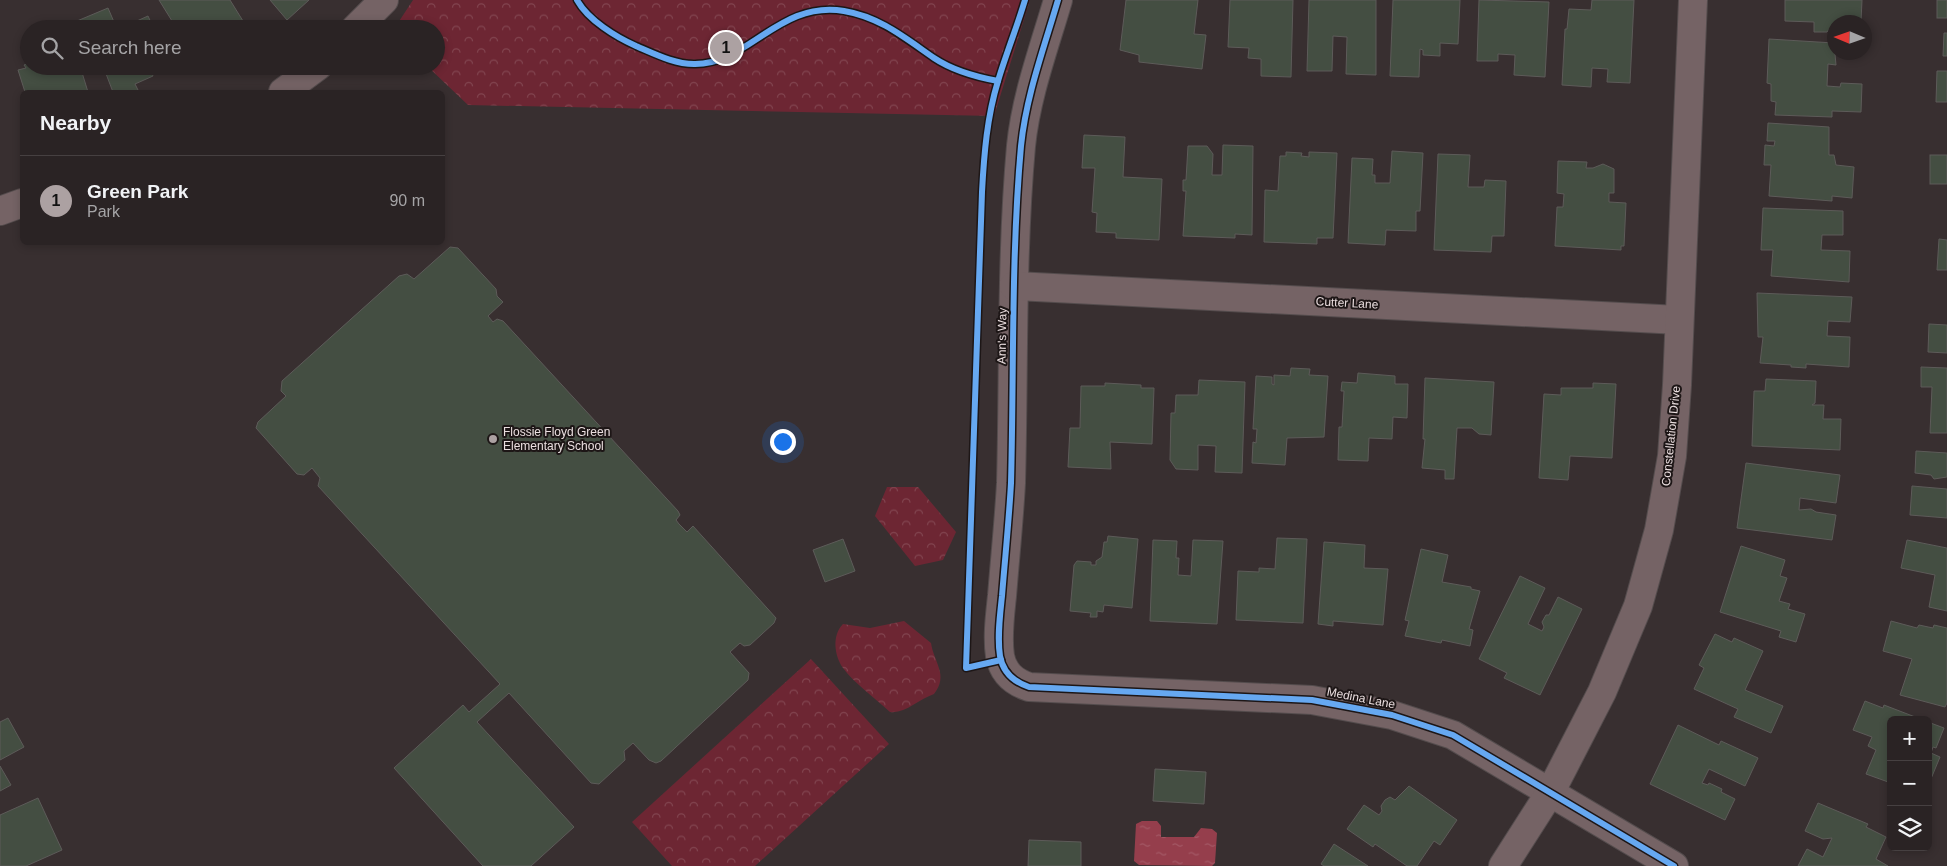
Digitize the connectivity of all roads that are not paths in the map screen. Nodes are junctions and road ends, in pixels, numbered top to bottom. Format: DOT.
graph roads {
  1 [pos="384,0"];
  2 [pos="1058,0"];
  3 [pos="1693,0"];
  4 [pos="364,20"];
  5 [pos="306,75"];
  6 [pos="286,90"];
  7 [pos="20,204"];
  8 [pos="0,211"];
  9 [pos="1014,286"];
  10 [pos="1679,320"];
  11 [pos="1009,675"];
  12 [pos="1551,791"];
  13 [pos="1503,866"];
  14 [pos="1674,866"];
  1 -- 4 [label="street"];
  2 -- 9 [label="street, Ann's Way"];
  3 -- 10 [label="street, Constellation Drive"];
  5 -- 6 [label="street"];
  7 -- 8 [label="street"];
  9 -- 10 [label="street, Cutter Lane"];
  9 -- 11 [label="street, Ann's Way"];
  10 -- 12 [label="street, Constellation Drive"];
  11 -- 12 [label="street, Medina Lane"];
  12 -- 13 [label="street, Constellation Drive"];
  12 -- 14 [label="street, Medina Lane"];
}
